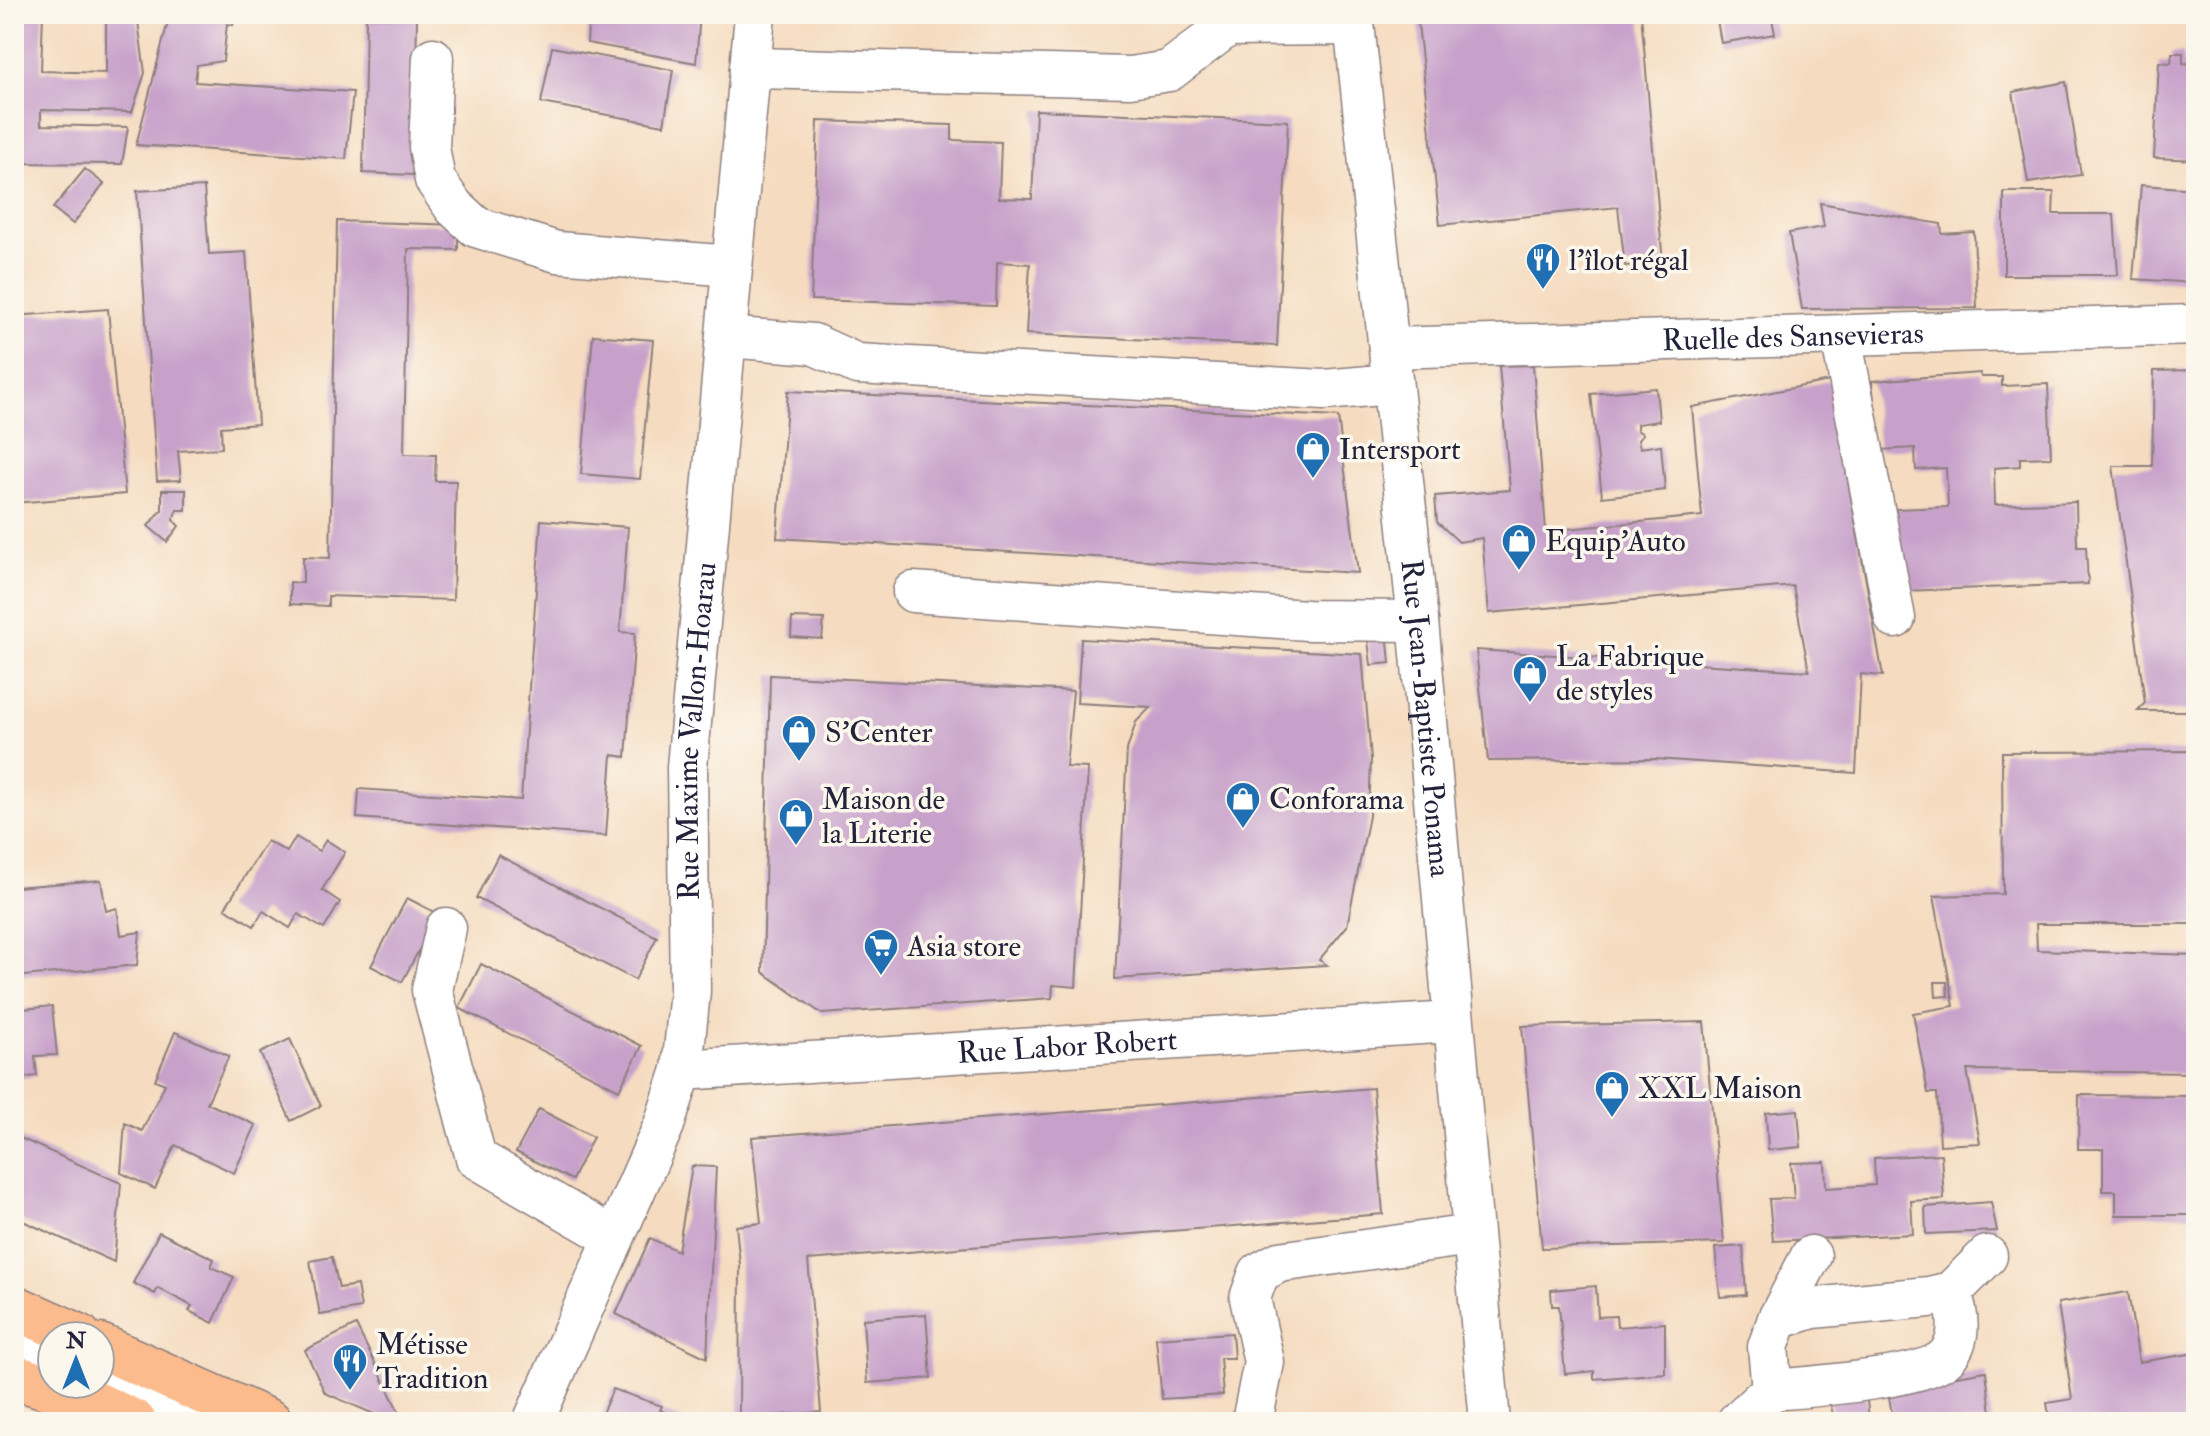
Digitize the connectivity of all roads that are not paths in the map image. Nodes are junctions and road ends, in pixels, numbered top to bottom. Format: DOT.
graph roads {
  1 [pos="755,14"];
  2 [pos="1353,20"];
  3 [pos="433,58"];
  4 [pos="750,68"];
  5 [pos="732,266"];
  6 [pos="2196,325"];
  7 [pos="1841,336"];
  8 [pos="726,337"];
  9 [pos="1390,366"];
  10 [pos="913,592"];
  11 [pos="1895,618"];
  12 [pos="1418,621"];
  13 [pos="446,928"];
  14 [pos="1453,1022"];
  15 [pos="682,1070"];
  16 [pos="1471,1235"];
  17 [pos="614,1238"];
  18 [pos="1811,1256"];
  19 [pos="1987,1256"];
  20 [pos="1951,1292"];
  21 [pos="14,1307"];
  22 [pos="1778,1319"];
  23 [pos="43,1320"];
  24 [pos="14,1334"];
  25 [pos="36,1344"];
  26 [pos="116,1353"];
  27 [pos="14,1377"];
  28 [pos="116,1380"];
  29 [pos="1772,1390"];
  30 [pos="134,1422"];
  31 [pos="207,1422"];
  32 [pos="270,1422"];
  33 [pos="533,1422"];
  34 [pos="1252,1422"];
  35 [pos="1490,1422"];
  36 [pos="1737,1422"];
  1 -- 4 [label="street, Rue Maxime Vallon-Hoarau"];
  2 -- 4 [label="street"];
  2 -- 9 [label="street, Rue Jean-Baptiste Ponama"];
  3 -- 5 [label="street"];
  4 -- 5 [label="street, Rue Maxime Vallon-Hoarau"];
  5 -- 8 [label="street, Rue Maxime Vallon-Hoarau"];
  6 -- 7 [label="street, Ruelle des Sansevieras"];
  7 -- 9 [label="street, Ruelle des Sansevieras"];
  7 -- 11 [label="street"];
  8 -- 9 [label="street, Ruelle des Sansevieras"];
  8 -- 15 [label="street, Rue Maxime Vallon-Hoarau"];
  9 -- 12 [label="street, Rue Jean-Baptiste Ponama"];
  10 -- 12 [label="street"];
  12 -- 14 [label="street, Rue Jean-Baptiste Ponama"];
  13 -- 17 [label="street"];
  14 -- 15 [label="street, Rue Labor Robert"];
  14 -- 16 [label="street, Rue Jean-Baptiste Ponama"];
  15 -- 17 [label="street, Rue Maxime Vallon-Hoarau"];
  16 -- 34 [label="street"];
  16 -- 35 [label="street, Rue Jean-Baptiste Ponama"];
  17 -- 33 [label="street, Rue Maxime Vallon-Hoarau"];
  18 -- 22 [label="street"];
  19 -- 20 [label="street"];
  20 -- 22 [label="street"];
  20 -- 29 [label="street"];
  21 -- 23 [label="main road"];
  22 -- 29 [label="street"];
  24 -- 25 [label="street"];
  26 -- 32 [label="main road"];
  27 -- 30 [label="main road"];
  28 -- 31 [label="street"];
  29 -- 36 [label="street"];
}
